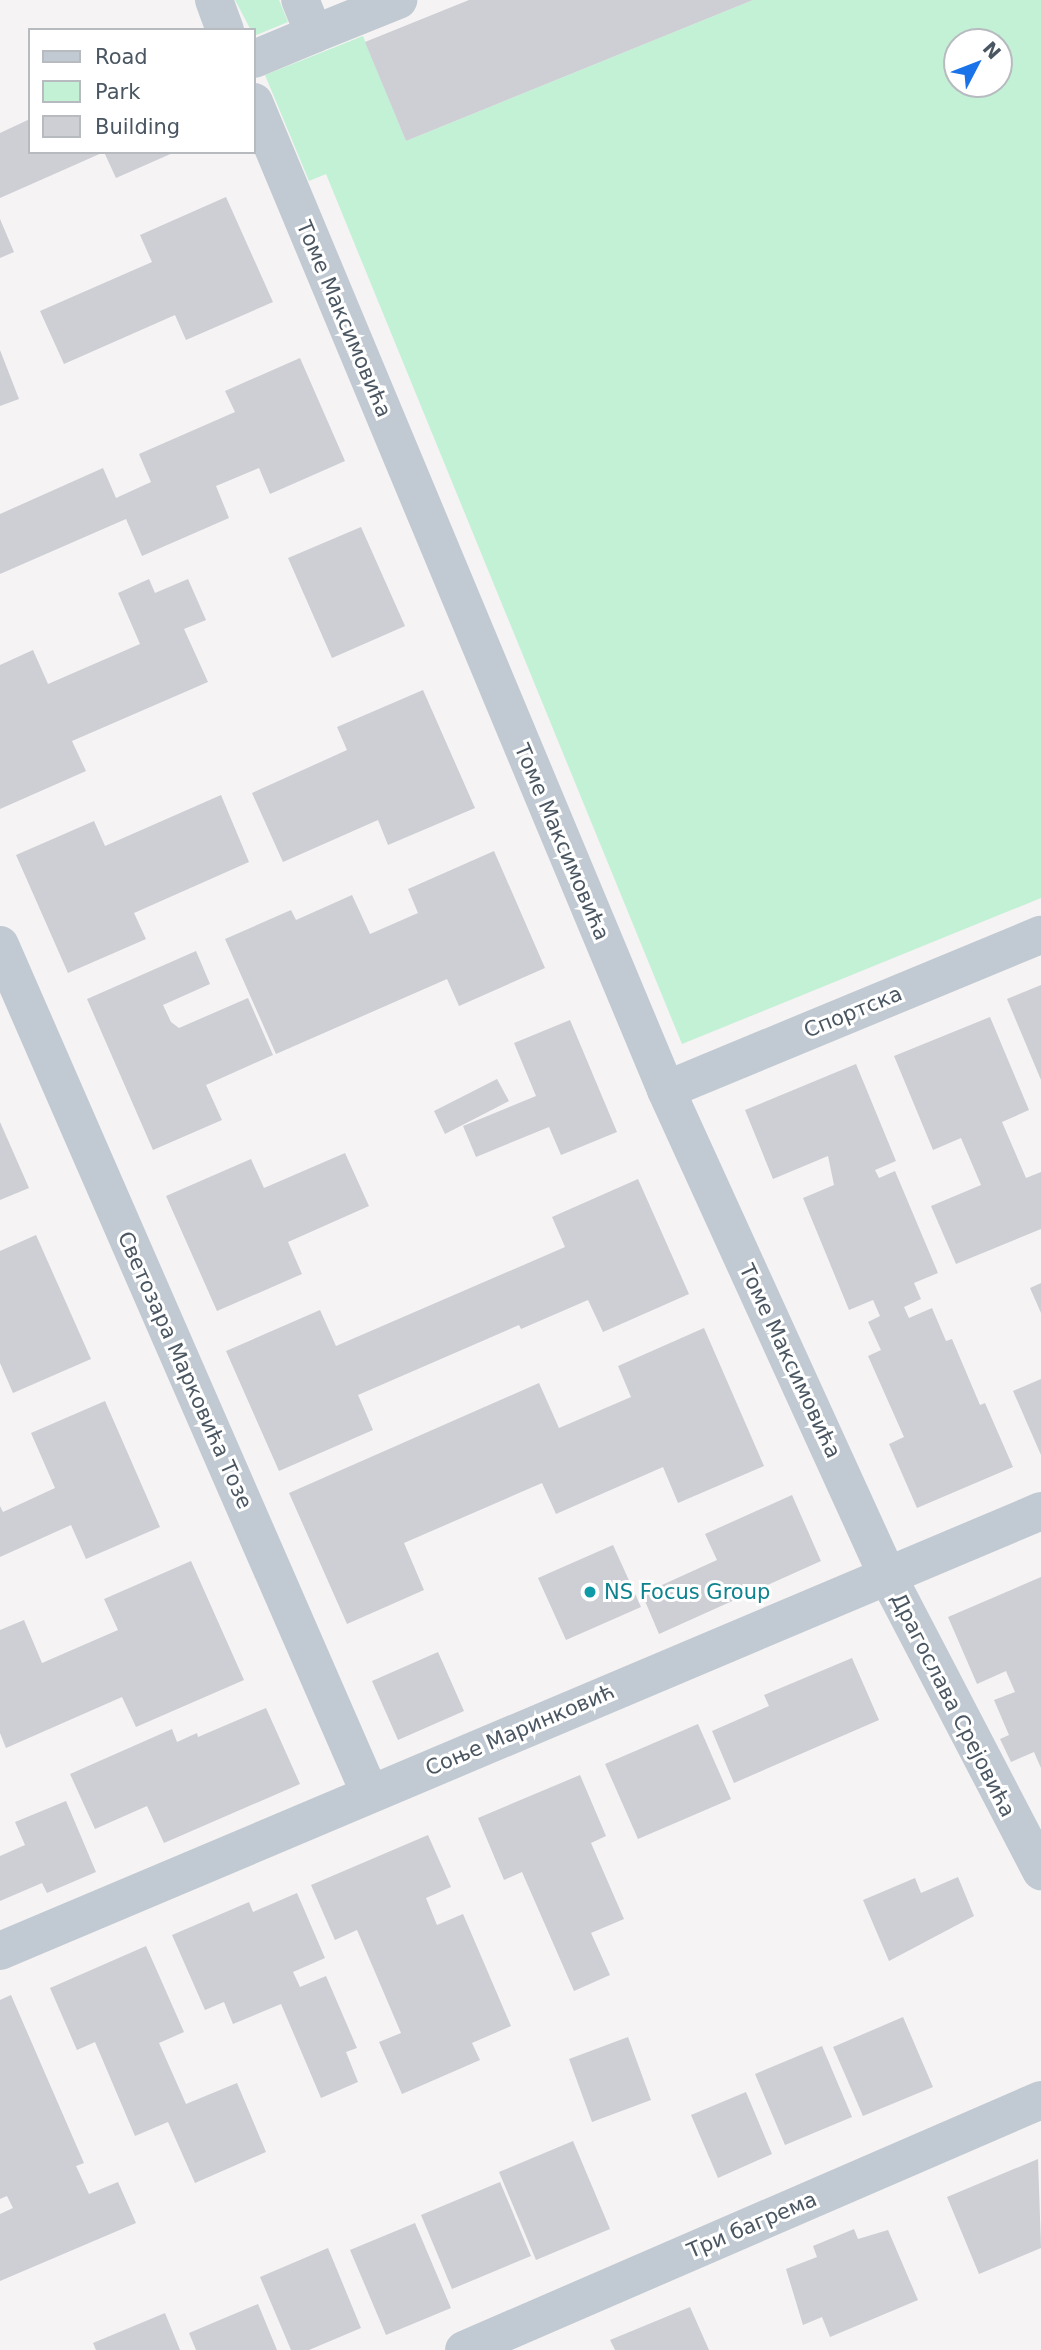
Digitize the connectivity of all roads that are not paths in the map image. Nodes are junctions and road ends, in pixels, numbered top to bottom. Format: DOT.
graph roads {
  1 [pos="214,0"];
  2 [pos="398,0"];
  3 [pos="307,17"];
  4 [pos="224,28"];
  5 [pos="256,57"];
  6 [pos="256,107"];
  7 [pos="1041,934"];
  8 [pos="0,945"];
  9 [pos="666,1090"];
  10 [pos="1041,1511"];
  11 [pos="887,1575"];
  12 [pos="370,1794"];
  13 [pos="1041,1871"];
  14 [pos="0,1951"];
  15 [pos="1041,2100"];
  16 [pos="464,2350"];
  1 -- 4 [label="street"];
  2 -- 3 [label="street"];
  3 -- 5 [label="street"];
  6 -- 9 [label="street, Томе Максимовића"];
  7 -- 9 [label="street, Спортска"];
  8 -- 12 [label="street, Светозара Марковића Тозе"];
  9 -- 11 [label="street, Томе Максимовића"];
  10 -- 11 [label="street, Соње Маринковић"];
  11 -- 12 [label="street, Соње Маринковић"];
  11 -- 13 [label="street, Драгослава Срејовића"];
  12 -- 14 [label="street, Соње Маринковић"];
  15 -- 16 [label="street, Три багрема"];
}
